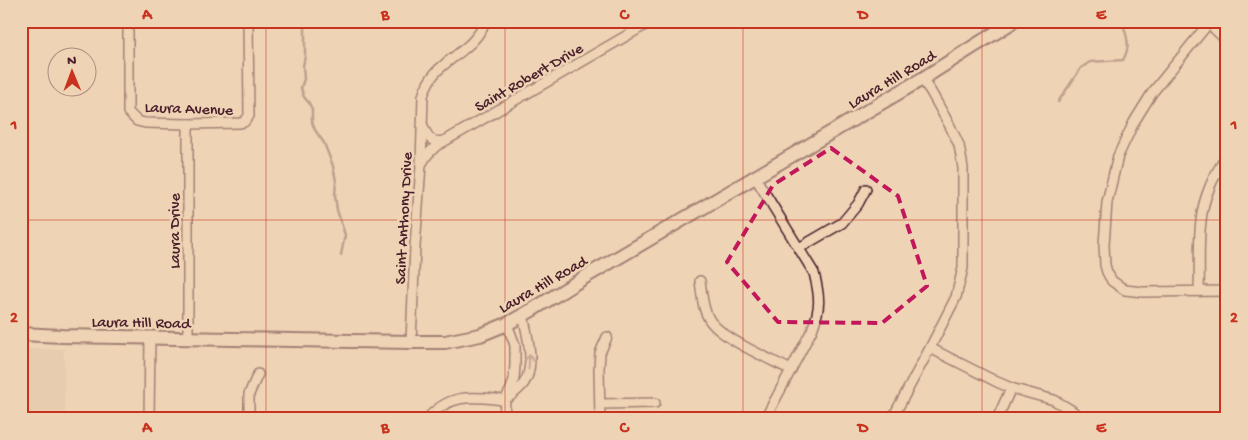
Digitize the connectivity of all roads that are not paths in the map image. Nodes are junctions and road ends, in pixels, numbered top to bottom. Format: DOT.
graph roads {
  1 [pos="128,21"];
  2 [pos="248,21"];
  3 [pos="486,21"];
  4 [pos="652,21"];
  5 [pos="1014,21"];
  6 [pos="1207,23"];
  7 [pos="1227,41"];
  8 [pos="922,79"];
  9 [pos="188,124"];
  10 [pos="422,124"];
  11 [pos="445,141"];
  12 [pos="1227,156"];
  13 [pos="421,165"];
  14 [pos="755,177"];
  15 [pos="866,189"];
  16 [pos="799,248"];
  17 [pos="700,281"];
  18 [pos="1199,291"];
  19 [pos="1227,291"];
  20 [pos="523,315"];
  21 [pos="507,324"];
  22 [pos="21,334"];
  23 [pos="607,337"];
  24 [pos="150,338"];
  25 [pos="188,338"];
  26 [pos="411,342"];
  27 [pos="930,348"];
  28 [pos="791,370"];
  29 [pos="258,374"];
  30 [pos="1011,388"];
  31 [pos="505,400"];
  32 [pos="655,402"];
  33 [pos="600,404"];
  34 [pos="1227,409"];
  35 [pos="149,419"];
  36 [pos="249,419"];
  37 [pos="427,419"];
  38 [pos="504,419"];
  39 [pos="600,419"];
  40 [pos="765,419"];
  41 [pos="892,419"];
  42 [pos="998,419"];
  43 [pos="1082,419"];
  44 [pos="1221,419"];
  1 -- 9 [label="street, Laura Avenue"];
  2 -- 9 [label="street, Laura Avenue"];
  3 -- 10 [label="street, Saint Anthony Drive"];
  4 -- 11 [label="street, Saint Robert Drive"];
  5 -- 8 [label="main road, Laura Hill Road"];
  6 -- 7 [label="street"];
  6 -- 18 [label="street"];
  8 -- 14 [label="main road, Laura Hill Road"];
  8 -- 27 [label="street"];
  9 -- 25 [label="street, Laura Drive"];
  10 -- 11 [label="street"];
  10 -- 13 [label="street, Saint Anthony Drive"];
  11 -- 13 [label="street, Saint Robert Drive"];
  12 -- 18 [label="street"];
  13 -- 26 [label="street, Saint Anthony Drive"];
  14 -- 16 [label="street"];
  14 -- 20 [label="main road, Laura Hill Road"];
  15 -- 16 [label="street"];
  16 -- 28 [label="street"];
  17 -- 28 [label="street"];
  18 -- 19 [label="street"];
  20 -- 21 [label="main road, Laura Hill Road"];
  31 -- 20 [label="street, one-way"];
  21 -- 26 [label="main road, Laura Hill Road"];
  21 -- 31 [label="street"];
  22 -- 24 [label="main road, Laura Hill Road"];
  23 -- 33 [label="street"];
  24 -- 25 [label="main road, Laura Hill Road"];
  24 -- 35 [label="street"];
  25 -- 26 [label="main road, Laura Hill Road"];
  27 -- 30 [label="street"];
  27 -- 41 [label="street"];
  28 -- 40 [label="street"];
  29 -- 36 [label="street"];
  30 -- 42 [label="street"];
  30 -- 43 [label="street"];
  31 -- 37 [label="street"];
  31 -- 38 [label="street"];
  32 -- 33 [label="street"];
  33 -- 39 [label="street"];
  34 -- 44 [label="street"];
}
